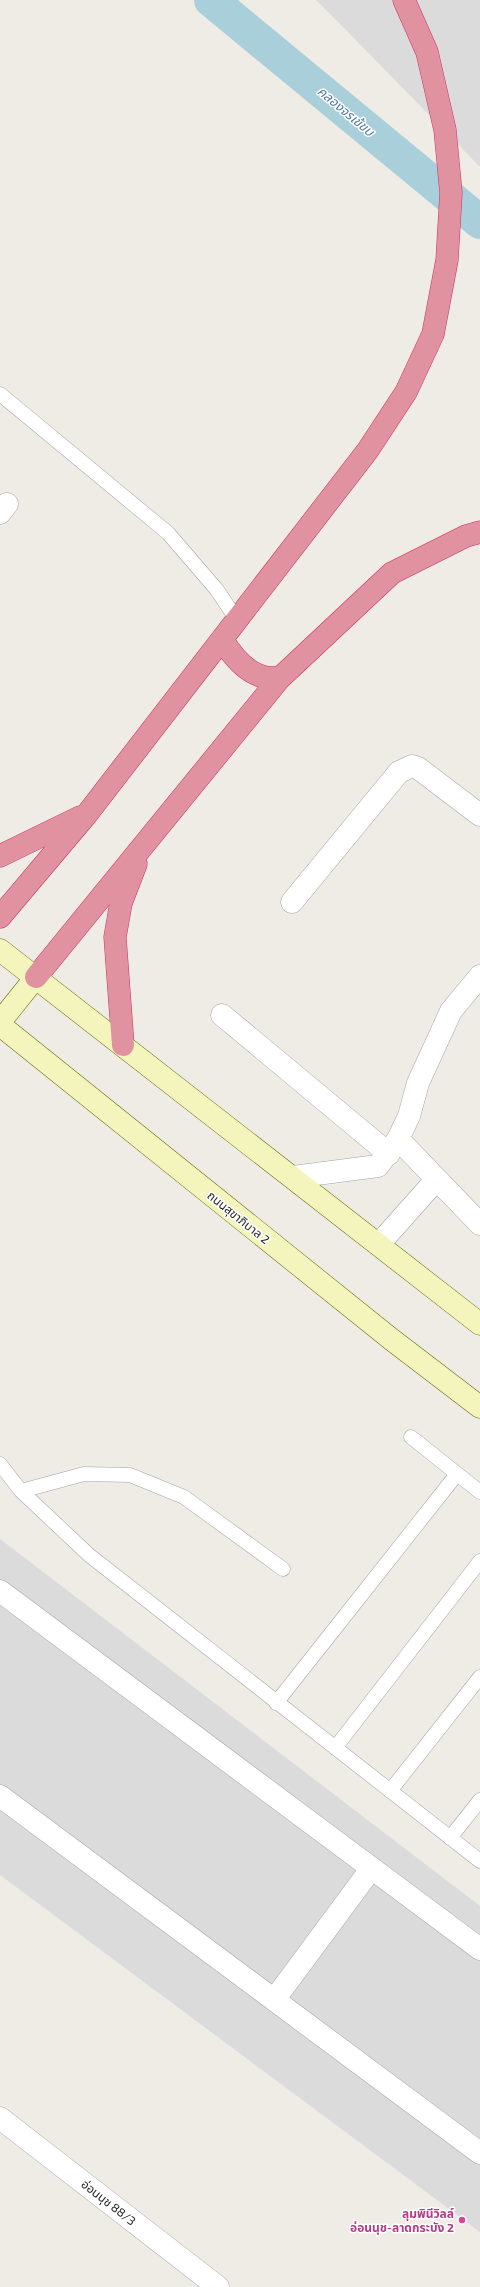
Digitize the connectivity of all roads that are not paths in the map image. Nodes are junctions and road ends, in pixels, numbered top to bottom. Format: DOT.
graph roads {
  1 [pos="404,0"];
  2 [pos="0,394"];
  3 [pos="480,532"];
  4 [pos="237,620"];
  5 [pos="222,639"];
  6 [pos="280,678"];
  7 [pos="87,814"];
  8 [pos="480,815"];
  9 [pos="143,846"];
  10 [pos="0,856"];
  11 [pos="292,902"];
  12 [pos="0,917"];
  13 [pos="0,950"];
  14 [pos="480,976"];
  15 [pos="36,978"];
  16 [pos="222,1015"];
  17 [pos="0,1023"];
  18 [pos="123,1045"];
  19 [pos="393,1147"];
  20 [pos="293,1177"];
  21 [pos="436,1180"];
  22 [pos="480,1224"];
  23 [pos="379,1244"];
  24 [pos="480,1324"];
  25 [pos="480,1408"];
  26 [pos="411,1437"];
  27 [pos="0,1464"];
  28 [pos="457,1474"];
  29 [pos="21,1491"];
  30 [pos="480,1492"];
  31 [pos="480,1561"];
  32 [pos="283,1569"];
  33 [pos="1,1593"];
  34 [pos="480,1677"];
  35 [pos="276,1703"];
  36 [pos="335,1748"];
  37 [pos="390,1791"];
  38 [pos="0,1796"];
  39 [pos="480,1800"];
  40 [pos="450,1838"];
  41 [pos="480,1861"];
  42 [pos="371,1868"];
  43 [pos="480,1948"];
  44 [pos="274,2000"];
  45 [pos="0,2118"];
  46 [pos="480,2153"];
  47 [pos="218,2287"];
  1 -- 4 [label="highway"];
  2 -- 4 [label="lane"];
  3 -- 6 [label="highway"];
  4 -- 5 [label="highway"];
  5 -- 6 [label="highway"];
  5 -- 7 [label="highway"];
  6 -- 9 [label="highway"];
  7 -- 10 [label="highway"];
  7 -- 12 [label="highway"];
  8 -- 11 [label="street"];
  9 -- 15 [label="highway"];
  9 -- 18 [label="highway"];
  13 -- 15 [label="street"];
  14 -- 19 [label="street"];
  15 -- 17 [label="street"];
  15 -- 18 [label="street"];
  16 -- 19 [label="street"];
  17 -- 25 [label="street, ถนนสุขาภิบาล 2"];
  18 -- 20 [label="street"];
  19 -- 20 [label="street"];
  19 -- 21 [label="street"];
  20 -- 23 [label="street"];
  21 -- 22 [label="street"];
  21 -- 23 [label="street"];
  23 -- 24 [label="street"];
  26 -- 28 [label="lane"];
  27 -- 29 [label="lane"];
  28 -- 30 [label="lane"];
  28 -- 35 [label="lane"];
  29 -- 32 [label="lane"];
  29 -- 35 [label="lane"];
  31 -- 36 [label="lane"];
  33 -- 42 [label="street"];
  34 -- 37 [label="lane"];
  35 -- 36 [label="lane"];
  36 -- 37 [label="lane"];
  37 -- 40 [label="lane"];
  38 -- 44 [label="street"];
  39 -- 40 [label="lane"];
  40 -- 41 [label="lane"];
  42 -- 43 [label="street"];
  42 -- 44 [label="street"];
  44 -- 46 [label="street"];
  45 -- 47 [label="street, อ่อนนุช 88/3"];
}
